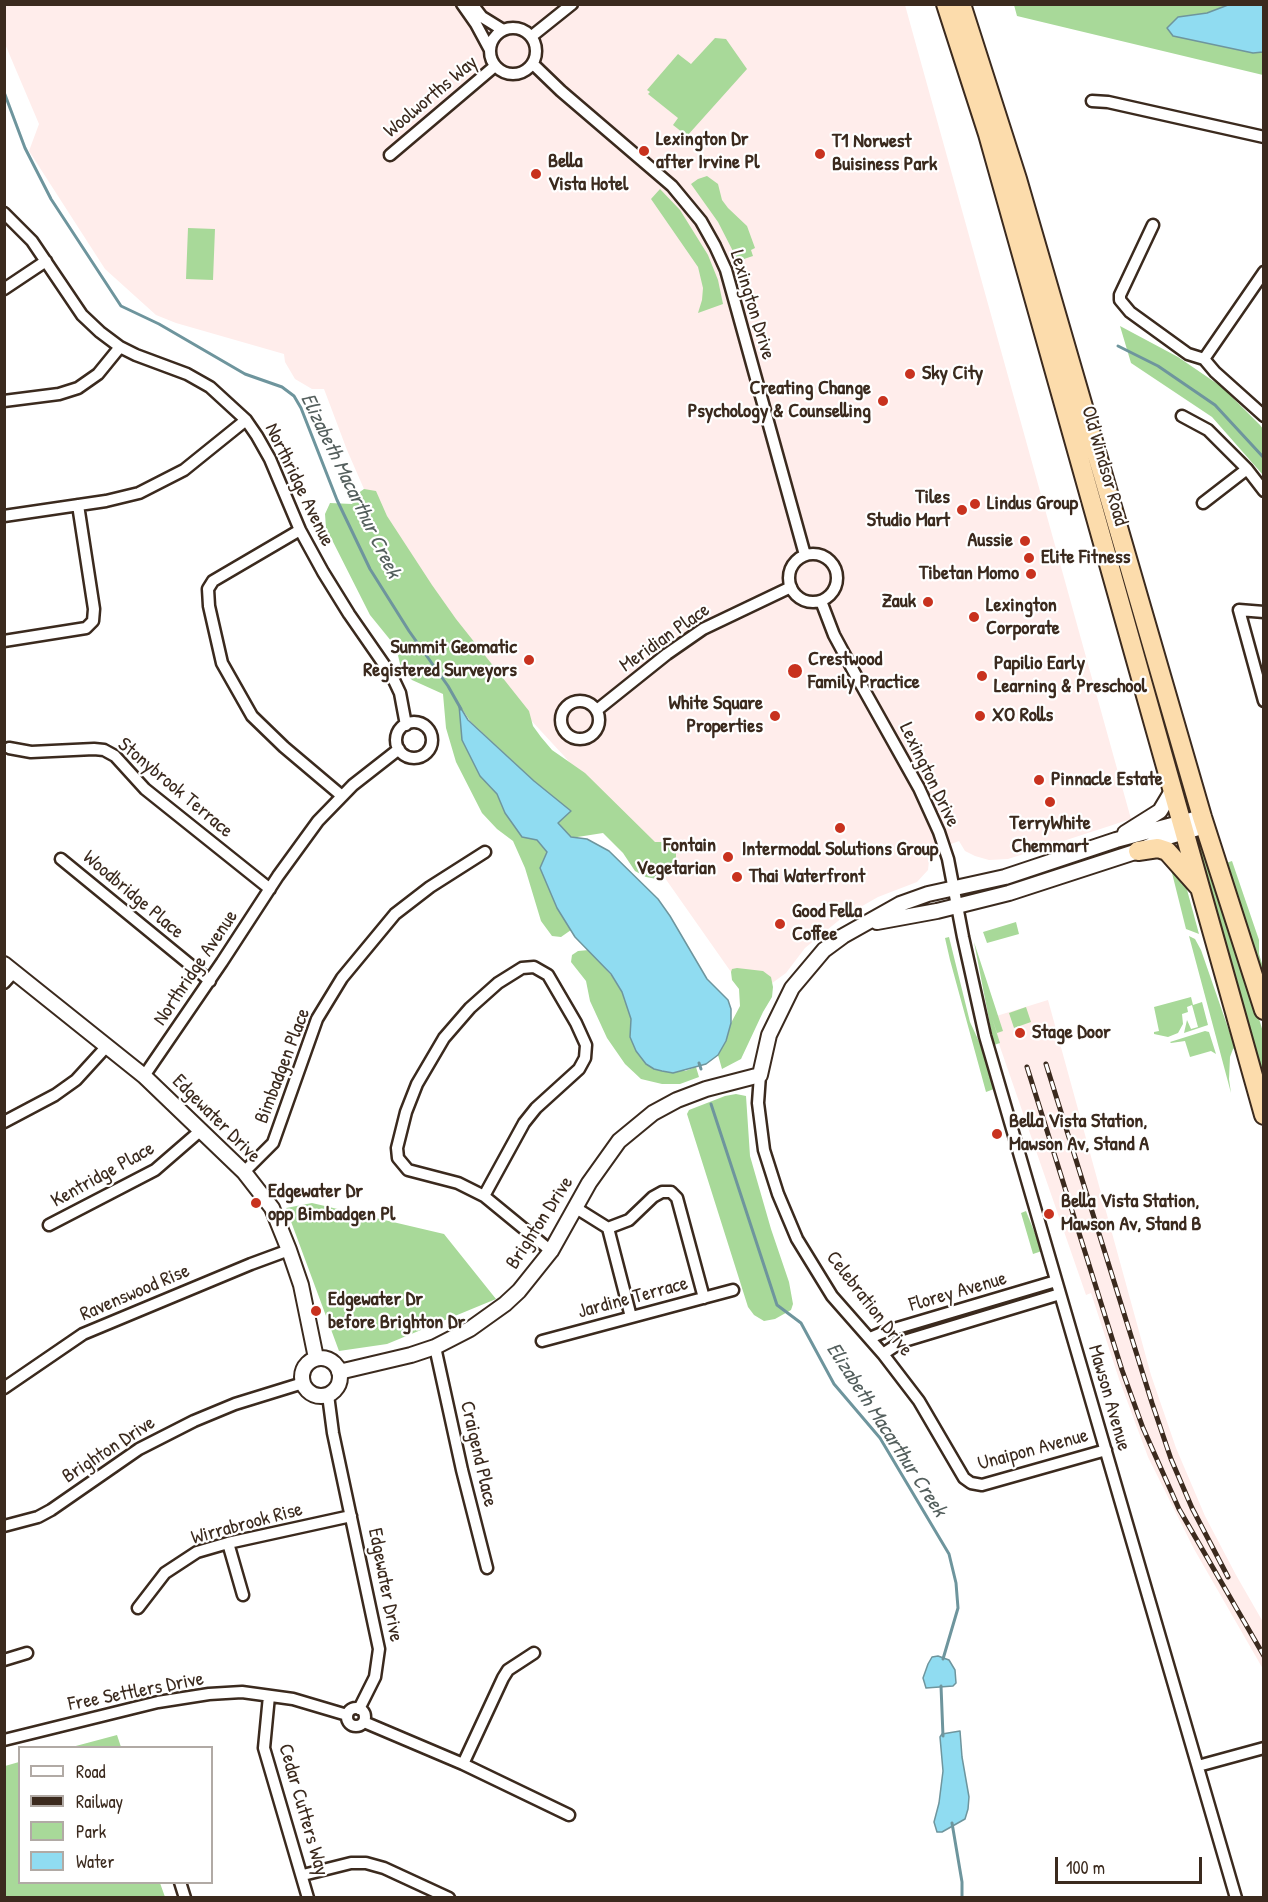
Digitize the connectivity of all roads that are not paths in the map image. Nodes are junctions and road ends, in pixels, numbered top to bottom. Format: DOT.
graph roads {
  1 [pos="462,4"];
  2 [pos="472,4"];
  3 [pos="572,4"];
  4 [pos="939,4"];
  5 [pos="946,4"];
  6 [pos="961,4"];
  7 [pos="973,4"];
  8 [pos="503,30"];
  9 [pos="532,36"];
  10 [pos="490,50"];
  11 [pos="533,64"];
  12 [pos="495,66"];
  13 [pos="982,92"];
  14 [pos="1092,101"];
  15 [pos="1263,137"];
  16 [pos="390,155"];
  17 [pos="4,213"];
  18 [pos="1153,225"];
  19 [pos="46,261"];
  20 [pos="1263,275"];
  21 [pos="4,289"];
  22 [pos="120,346"];
  23 [pos="1204,359"];
  24 [pos="4,401"];
  25 [pos="1182,416"];
  26 [pos="1263,417"];
  27 [pos="246,420"];
  28 [pos="1247,469"];
  29 [pos="1263,491"];
  30 [pos="1203,503"];
  31 [pos="78,505"];
  32 [pos="4,516"];
  33 [pos="300,530"];
  34 [pos="805,555"];
  35 [pos="791,587"];
  36 [pos="821,602"];
  37 [pos="1263,612"];
  38 [pos="4,640"];
  39 [pos="1263,701"];
  40 [pos="597,710"];
  41 [pos="406,725"];
  42 [pos="9,748"];
  43 [pos="399,749"];
  44 [pos="1172,791"];
  45 [pos="342,796"];
  46 [pos="1204,822"];
  47 [pos="1183,827"];
  48 [pos="1116,840"];
  49 [pos="1138,851"];
  50 [pos="485,852"];
  51 [pos="61,859"];
  52 [pos="954,888"];
  53 [pos="1201,889"];
  54 [pos="270,890"];
  55 [pos="957,907"];
  56 [pos="863,924"];
  57 [pos="9,968"];
  58 [pos="210,981"];
  59 [pos="4,983"];
  60 [pos="1263,1010"];
  61 [pos="107,1046"];
  62 [pos="760,1075"];
  63 [pos="144,1076"];
  64 [pos="1263,1115"];
  65 [pos="4,1122"];
  66 [pos="200,1131"];
  67 [pos="244,1172"];
  68 [pos="484,1196"];
  69 [pos="576,1208"];
  70 [pos="49,1225"];
  71 [pos="608,1228"];
  72 [pos="289,1250"];
  73 [pos="551,1251"];
  74 [pos="1056,1281"];
  75 [pos="733,1290"];
  76 [pos="1060,1294"];
  77 [pos="704,1298"];
  78 [pos="631,1317"];
  79 [pos="870,1338"];
  80 [pos="542,1341"];
  81 [pos="435,1347"];
  82 [pos="883,1354"];
  83 [pos="316,1358"];
  84 [pos="339,1372"];
  85 [pos="303,1383"];
  86 [pos="4,1388"];
  87 [pos="328,1395"];
  88 [pos="1106,1450"];
  89 [pos="971,1483"];
  90 [pos="351,1516"];
  91 [pos="4,1526"];
  92 [pos="228,1543"];
  93 [pos="487,1568"];
  94 [pos="243,1595"];
  95 [pos="138,1608"];
  96 [pos="27,1653"];
  97 [pos="534,1653"];
  98 [pos="4,1660"];
  99 [pos="269,1696"];
  100 [pos="359,1709"];
  101 [pos="347,1715"];
  102 [pos="364,1722"];
  103 [pos="4,1740"];
  104 [pos="1263,1748"];
  105 [pos="463,1764"];
  106 [pos="1198,1766"];
  107 [pos="569,1815"];
  108 [pos="303,1875"];
  109 [pos="308,1898"];
  110 [pos="449,1898"];
  111 [pos="1236,1898"];
  1 -- 10 [label="street"];
  2 -- 8 [label="street"];
  3 -- 9 [label="street"];
  4 -- 13 [label="highway"];
  5 -- 13 [label="highway, Old Windsor Road"];
  6 -- 13 [label="highway, Old Windsor Road"];
  7 -- 13 [label="highway"];
  8 -- 9 [label="street"];
  8 -- 10 [label="street"];
  9 -- 11 [label="street"];
  10 -- 12 [label="street"];
  11 -- 12 [label="street"];
  11 -- 34 [label="street, Lexington Drive"];
  12 -- 16 [label="street, Woolworths Way"];
  13 -- 44 [label="highway, Old Windsor Road"];
  13 -- 46 [label="highway, Old Windsor Road"];
  14 -- 15 [label="street"];
  17 -- 19 [label="street, Northridge Avenue"];
  18 -- 23 [label="street"];
  19 -- 21 [label="street"];
  19 -- 22 [label="street, Northridge Avenue"];
  20 -- 23 [label="street"];
  22 -- 24 [label="street"];
  22 -- 27 [label="street, Northridge Avenue"];
  23 -- 26 [label="street"];
  25 -- 28 [label="street"];
  27 -- 31 [label="street"];
  27 -- 33 [label="street, Northridge Avenue"];
  28 -- 29 [label="street"];
  28 -- 30 [label="street"];
  31 -- 32 [label="street"];
  31 -- 38 [label="street"];
  33 -- 41 [label="street, Northridge Avenue"];
  33 -- 45 [label="street"];
  34 -- 35 [label="street"];
  34 -- 36 [label="street"];
  35 -- 36 [label="street"];
  35 -- 40 [label="street, Meridian Place"];
  36 -- 52 [label="street, Lexington Drive"];
  37 -- 39 [label="street"];
  41 -- 43 [label="street, Northridge Avenue"];
  41 -- 43 [label="street"];
  42 -- 54 [label="street, Stonybrook Terrace"];
  43 -- 45 [label="street, Northridge Avenue"];
  44 -- 47 [label="highway, Old Windsor Road"];
  44 -- 48 [label="street"];
  45 -- 54 [label="street, Northridge Avenue"];
  46 -- 47 [label="street"];
  46 -- 60 [label="highway, Old Windsor Road"];
  47 -- 48 [label="street, Celebration Drive"];
  47 -- 49 [label="street, Celebration Drive"];
  47 -- 53 [label="highway, Old Windsor Road"];
  48 -- 52 [label="street, Celebration Drive"];
  49 -- 53 [label="highway"];
  49 -- 55 [label="street, Celebration Drive"];
  50 -- 67 [label="street, Bimbadgen Place"];
  51 -- 58 [label="street, Woodbridge Place"];
  52 -- 55 [label="street, Lexington Drive"];
  52 -- 56 [label="street, Celebration Drive"];
  53 -- 64 [label="highway, Old Windsor Road"];
  54 -- 58 [label="street, Northridge Avenue"];
  55 -- 56 [label="street, Celebration Drive"];
  55 -- 74 [label="street, Mawson Avenue"];
  56 -- 62 [label="street, Celebration Drive"];
  57 -- 59 [label="street"];
  57 -- 61 [label="street, Edgewater Drive"];
  58 -- 63 [label="street, Northridge Avenue"];
  61 -- 63 [label="street, Edgewater Drive"];
  61 -- 65 [label="street"];
  62 -- 69 [label="street, Brighton Drive"];
  62 -- 79 [label="street, Celebration Drive"];
  63 -- 66 [label="street, Edgewater Drive"];
  66 -- 67 [label="street, Edgewater Drive"];
  66 -- 70 [label="street, Kentridge Place"];
  67 -- 72 [label="street, Edgewater Drive"];
  68 -- 68 [label="street"];
  68 -- 73 [label="street"];
  69 -- 71 [label="street"];
  69 -- 73 [label="street, Brighton Drive"];
  71 -- 77 [label="street"];
  71 -- 78 [label="street"];
  72 -- 83 [label="street, Edgewater Drive"];
  72 -- 86 [label="street, Ravenswood Rise"];
  73 -- 81 [label="street, Brighton Drive"];
  74 -- 76 [label="street, Mawson Avenue"];
  74 -- 79 [label="street, Florey Avenue"];
  75 -- 77 [label="street, Jardine Terrace"];
  76 -- 82 [label="street, Florey Avenue"];
  76 -- 88 [label="street, Mawson Avenue"];
  77 -- 78 [label="street, Jardine Terrace"];
  78 -- 80 [label="street, Jardine Terrace"];
  79 -- 82 [label="street, Celebration Drive"];
  81 -- 84 [label="street, Brighton Drive"];
  81 -- 93 [label="street, Craigend Place"];
  82 -- 89 [label="street, Celebration Drive"];
  83 -- 84 [label="street"];
  83 -- 85 [label="street"];
  84 -- 87 [label="street"];
  85 -- 87 [label="street"];
  85 -- 91 [label="street, Brighton Drive"];
  87 -- 90 [label="street, Edgewater Drive"];
  88 -- 89 [label="street, Unaipon Avenue"];
  88 -- 106 [label="street, Mawson Avenue"];
  90 -- 92 [label="street, Wirrabrook Rise"];
  90 -- 100 [label="street, Edgewater Drive"];
  92 -- 94 [label="street"];
  92 -- 95 [label="street, Wirrabrook Rise"];
  96 -- 98 [label="street"];
  97 -- 105 [label="street"];
  99 -- 101 [label="street, Free Settlers Drive"];
  99 -- 103 [label="street, Free Settlers Drive"];
  99 -- 108 [label="street, Cedar Cutters Way"];
  100 -- 101 [label="street"];
  100 -- 102 [label="street"];
  101 -- 102 [label="street"];
  102 -- 105 [label="street"];
  104 -- 106 [label="street"];
  105 -- 107 [label="street"];
  106 -- 111 [label="street, Mawson Avenue"];
  108 -- 109 [label="street, Cedar Cutters Way"];
  108 -- 110 [label="street"];
}
